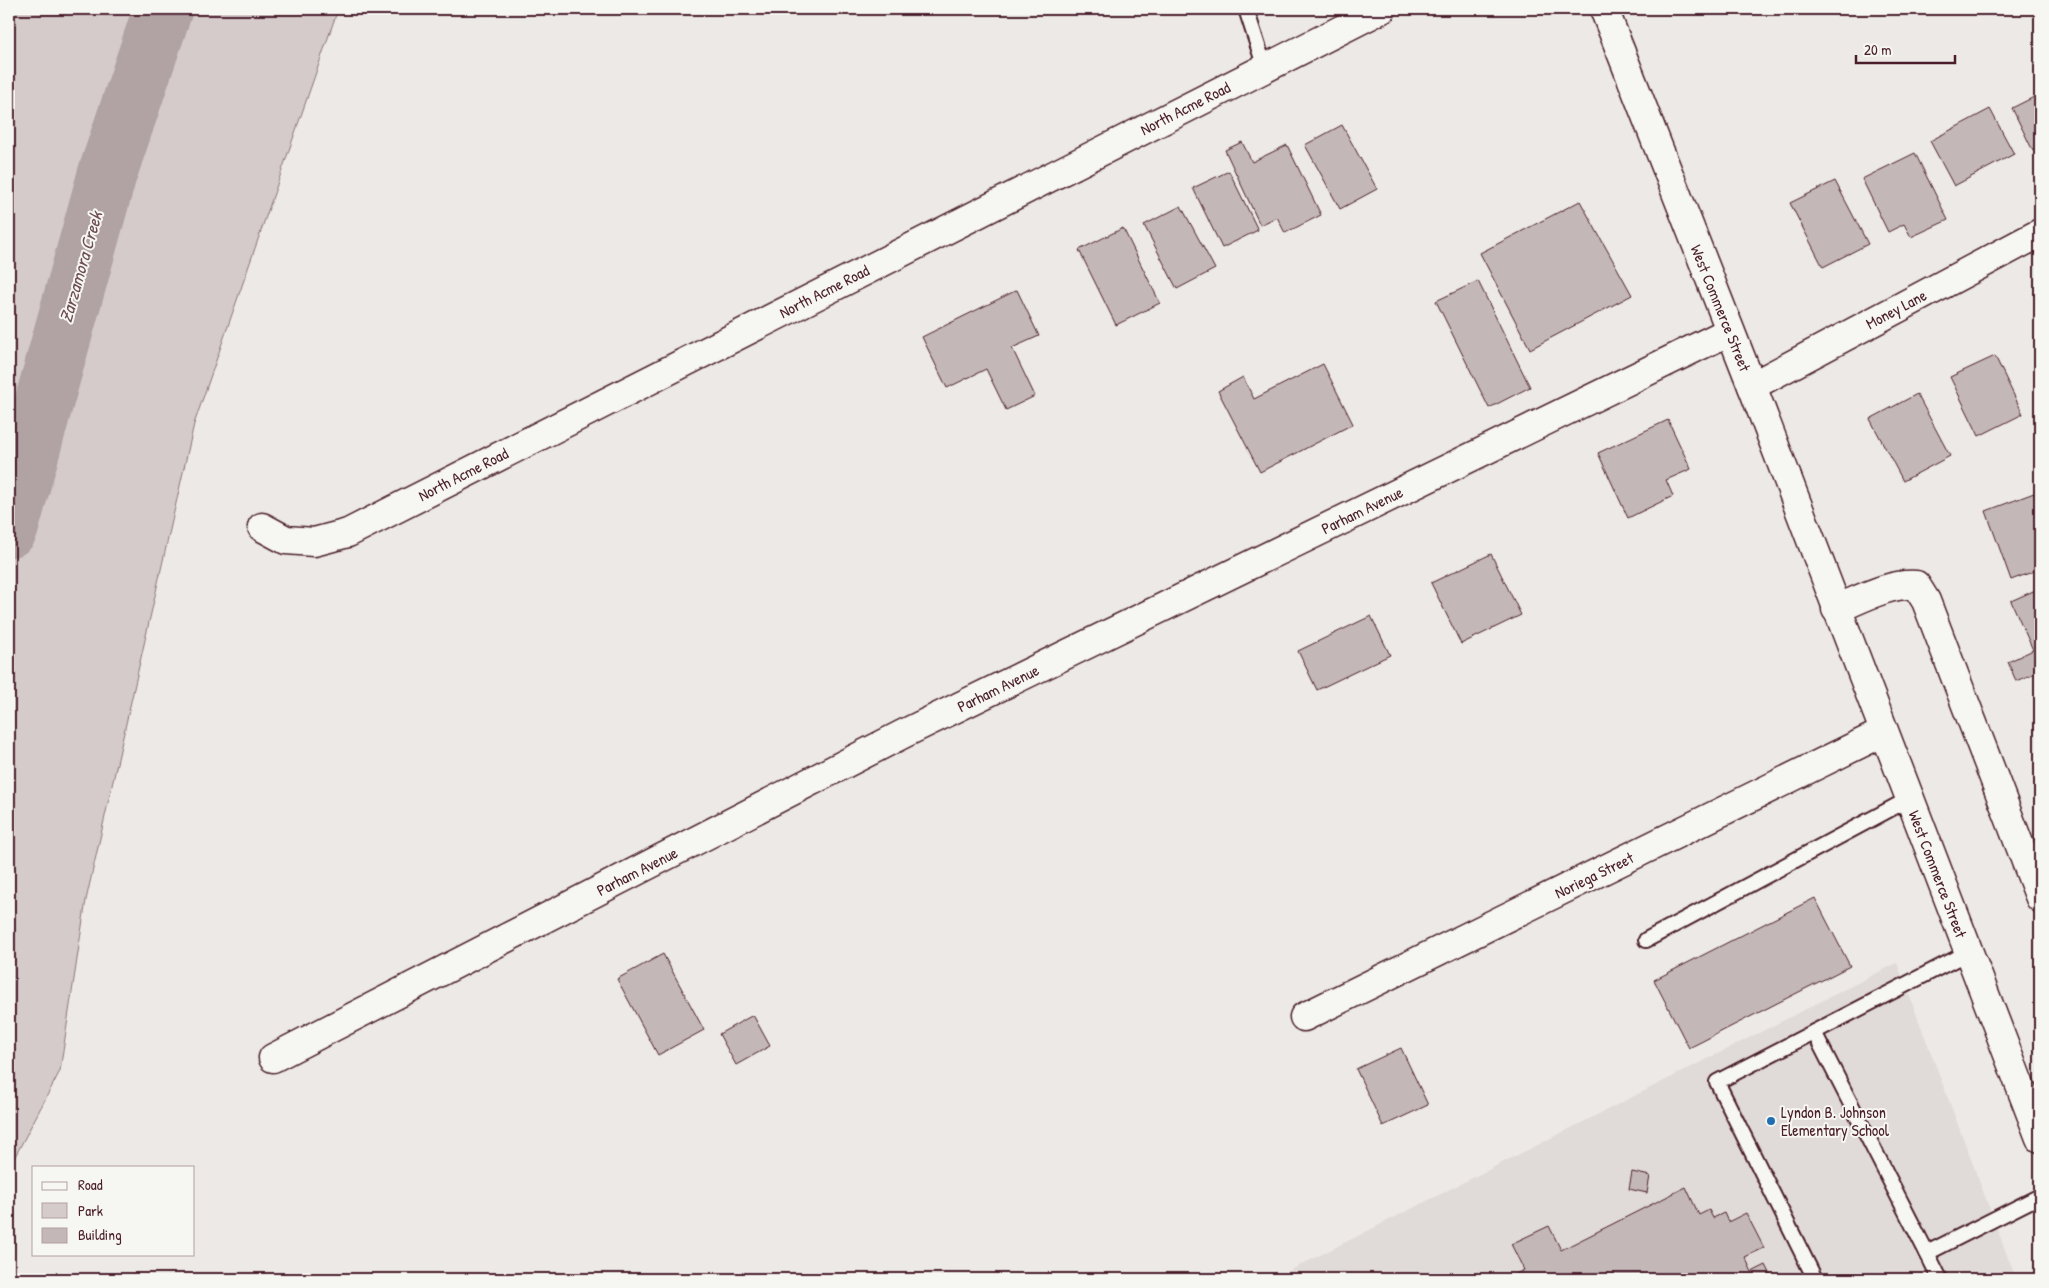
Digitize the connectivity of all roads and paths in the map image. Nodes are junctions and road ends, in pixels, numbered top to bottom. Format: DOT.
graph roads {
  1 [pos="1246,9"];
  2 [pos="1382,9"];
  3 [pos="1604,9"];
  4 [pos="1265,68"];
  5 [pos="2040,233"];
  6 [pos="1730,331"];
  7 [pos="1752,386"];
  8 [pos="262,527"];
  9 [pos="1836,609"];
  10 [pos="1884,732"];
  11 [pos="1909,799"];
  12 [pos="2040,898"];
  13 [pos="1646,940"];
  14 [pos="1969,952"];
  15 [pos="1304,1017"];
  16 [pos="1814,1032"];
  17 [pos="273,1058"];
  18 [pos="2040,1138"];
  19 [pos="2040,1196"];
  20 [pos="1927,1253"];
  21 [pos="1815,1279"];
  22 [pos="1940,1279"];
  1 -- 4 [label="lane"];
  2 -- 4 [label="street, North Acme Road"];
  3 -- 6 [label="street, West Commerce Street"];
  4 -- 8 [label="street, North Acme Road"];
  5 -- 7 [label="street, Money Lane"];
  6 -- 7 [label="street, West Commerce Street"];
  6 -- 17 [label="street, Parham Avenue"];
  7 -- 9 [label="street, West Commerce Street"];
  9 -- 10 [label="street, West Commerce Street"];
  9 -- 12 [label="street"];
  10 -- 11 [label="street, West Commerce Street"];
  10 -- 15 [label="street, Noriega Street"];
  11 -- 13 [label="lane"];
  11 -- 14 [label="street, West Commerce Street"];
  14 -- 16 [label="lane"];
  14 -- 18 [label="street, West Commerce Street"];
  16 -- 20 [label="lane"];
  16 -- 21 [label="lane"];
  19 -- 20 [label="lane"];
  20 -- 22 [label="lane"];
}
